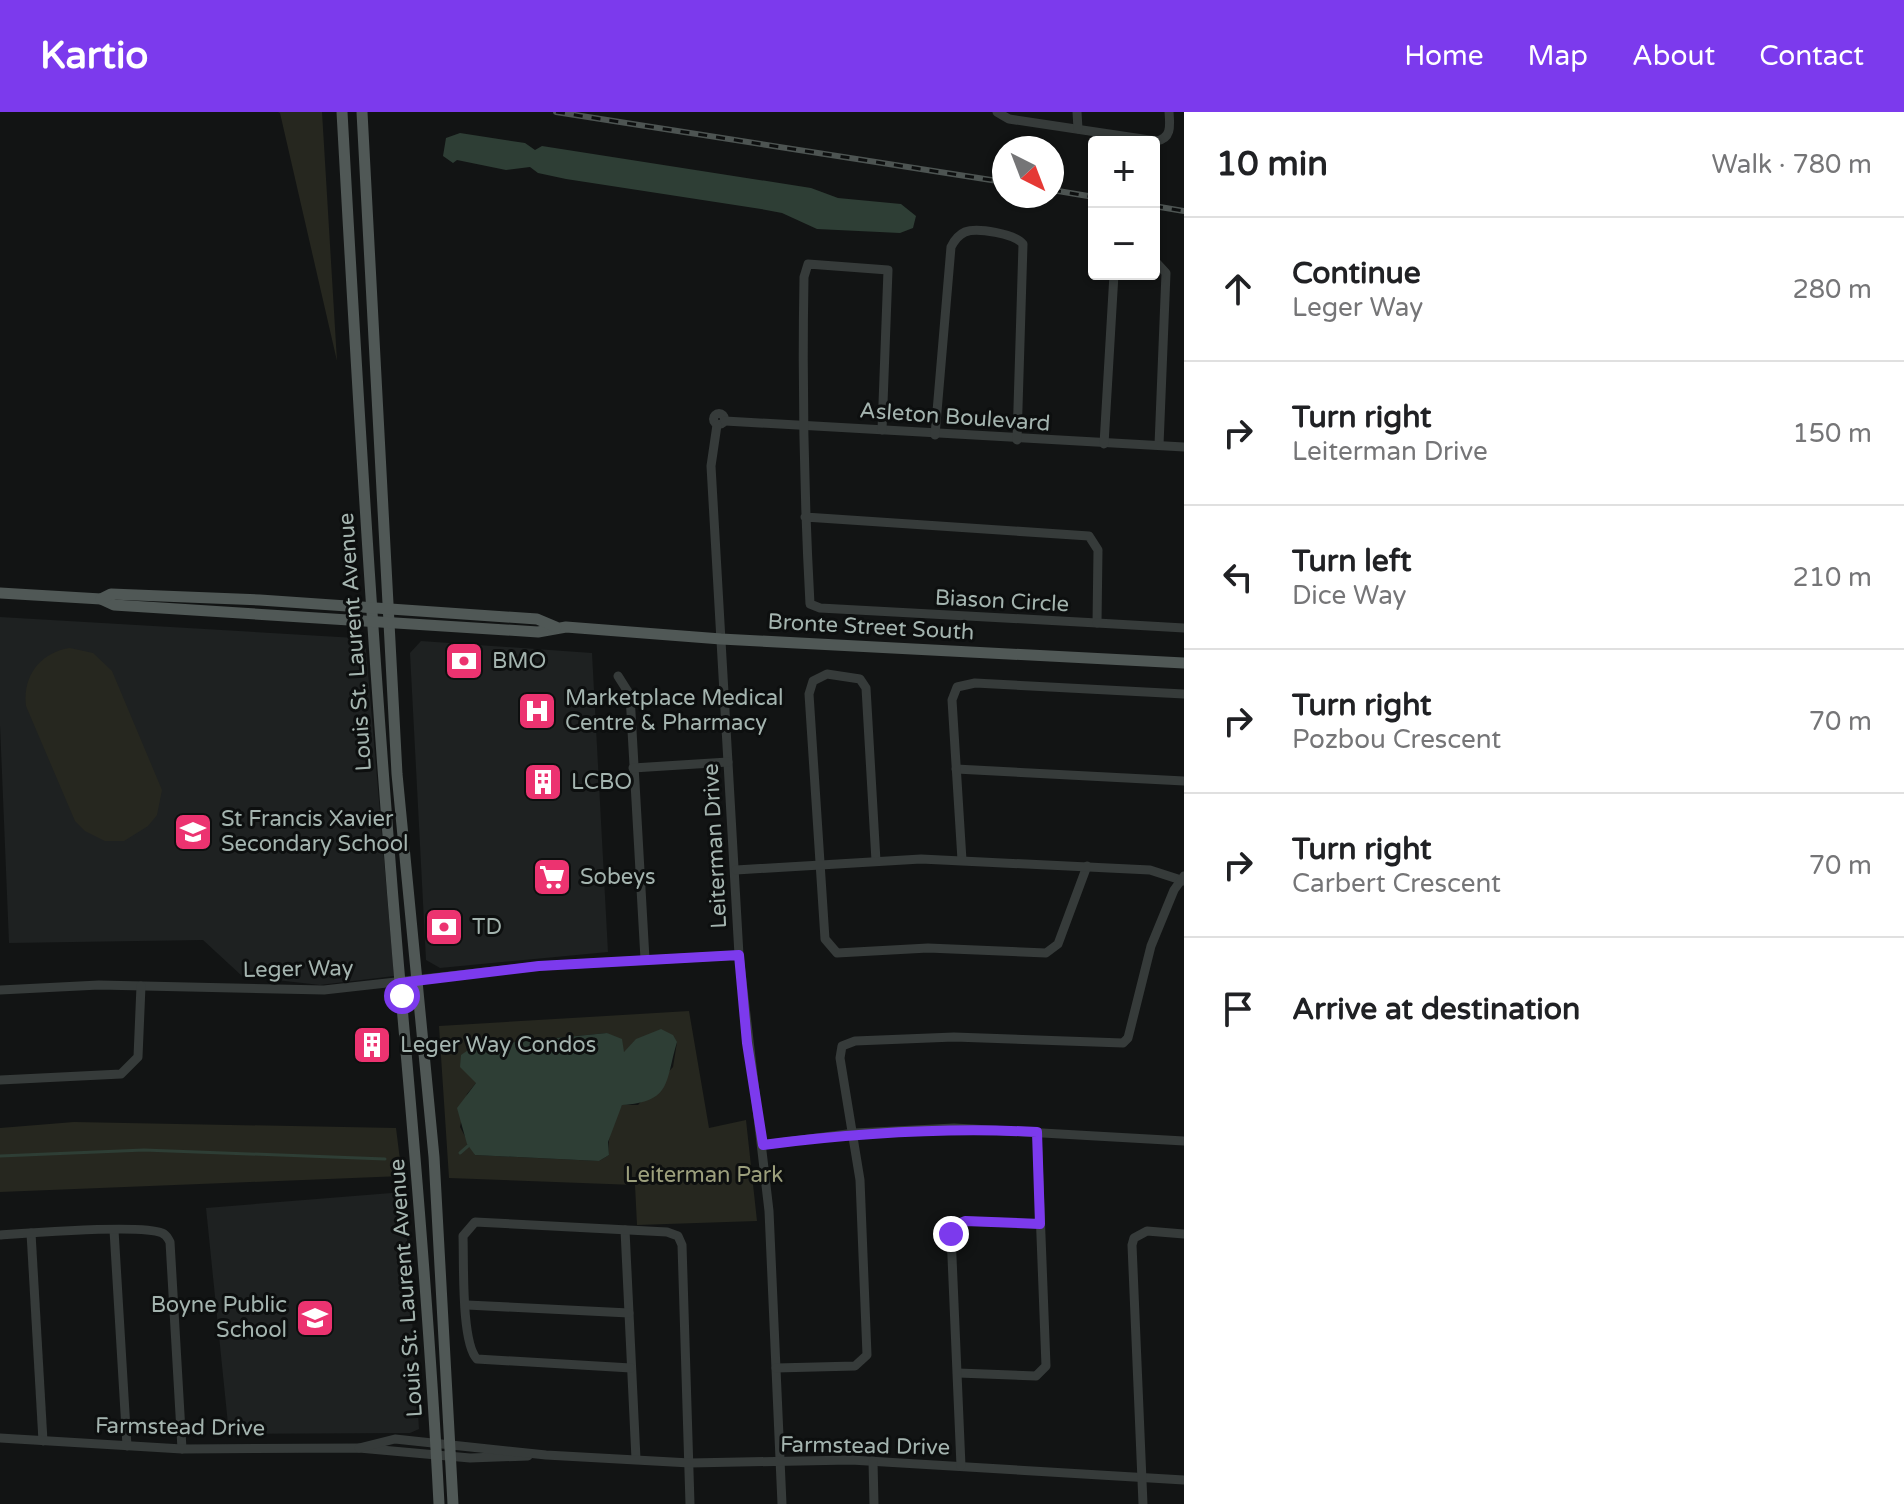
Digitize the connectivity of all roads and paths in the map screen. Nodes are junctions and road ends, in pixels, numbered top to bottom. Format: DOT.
graph roads {
  1 [pos="342,112"];
  2 [pos="362,112"];
  3 [pos="997,112"];
  4 [pos="1077,112"];
  5 [pos="1169,112"];
  6 [pos="1078,129"];
  7 [pos="1160,266"];
  8 [pos="1114,280"];
  9 [pos="721,423"];
  10 [pos="801,426"];
  11 [pos="882,430"];
  12 [pos="935,435"];
  13 [pos="1017,440"];
  14 [pos="1104,444"];
  15 [pos="1159,445"];
  16 [pos="1184,447"];
  17 [pos="805,517"];
  18 [pos="0,593"];
  19 [pos="101,599"];
  20 [pos="372,607"];
  21 [pos="390,608"];
  22 [pos="373,622"];
  23 [pos="391,623"];
  24 [pos="1097,623"];
  25 [pos="556,627"];
  26 [pos="1184,628"];
  27 [pos="721,639"];
  28 [pos="1184,663"];
  29 [pos="618,676"];
  30 [pos="1184,694"];
  31 [pos="728,762"];
  32 [pos="633,768"];
  33 [pos="956,769"];
  34 [pos="1184,781"];
  35 [pos="962,860"];
  36 [pos="876,861"];
  37 [pos="821,865"];
  38 [pos="1087,866"];
  39 [pos="736,870"];
  40 [pos="1183,879"];
  41 [pos="739,955"];
  42 [pos="645,959"];
  43 [pos="415,981"];
  44 [pos="401,983"];
  45 [pos="141,986"];
  46 [pos="0,990"];
  47 [pos="0,1080"];
  48 [pos="1037,1132"];
  49 [pos="855,1133"];
  50 [pos="1184,1141"];
  51 [pos="763,1145"];
  52 [pos="1040,1224"];
  53 [pos="114,1230"];
  54 [pos="625,1230"];
  55 [pos="31,1233"];
  56 [pos="1184,1234"];
  57 [pos="0,1235"];
  58 [pos="467,1305"];
  59 [pos="629,1313"];
  60 [pos="631,1368"];
  61 [pos="776,1368"];
  62 [pos="958,1373"];
  63 [pos="0,1438"];
  64 [pos="43,1441"];
  65 [pos="127,1446"];
  66 [pos="436,1448"];
  67 [pos="182,1449"];
  68 [pos="450,1450"];
  69 [pos="636,1459"];
  70 [pos="873,1461"];
  71 [pos="780,1462"];
  72 [pos="690,1463"];
  73 [pos="961,1466"];
  74 [pos="1142,1477"];
  75 [pos="1184,1480"];
  76 [pos="439,1504"];
  77 [pos="453,1504"];
  78 [pos="690,1504"];
  79 [pos="782,1504"];
  80 [pos="874,1504"];
  81 [pos="1143,1504"];
  1 -- 20 [label="main road, Louis St. Laurent Avenue"];
  2 -- 21 [label="main road, Louis St. Laurent Avenue"];
  3 -- 6 [label="street"];
  4 -- 6 [label="street"];
  5 -- 6 [label="street"];
  7 -- 15 [label="street"];
  8 -- 14 [label="street"];
  9 -- 10 [label="street, Asleton Boulevard"];
  9 -- 27 [label="street, Leiterman Drive"];
  10 -- 11 [label="street, Asleton Boulevard"];
  10 -- 11 [label="street, Biason Circle"];
  10 -- 17 [label="street, Biason Circle"];
  11 -- 12 [label="street, Asleton Boulevard"];
  12 -- 13 [label="street, Asleton Boulevard"];
  12 -- 13 [label="street"];
  13 -- 14 [label="street, Asleton Boulevard"];
  14 -- 15 [label="street, Asleton Boulevard"];
  15 -- 16 [label="street, Asleton Boulevard"];
  17 -- 24 [label="street, Biason Circle"];
  17 -- 24 [label="street, Biason Circle"];
  18 -- 19 [label="main road, Bronte Street South"];
  19 -- 20 [label="main road, Bronte Street South"];
  19 -- 22 [label="main road, Bronte Street South"];
  20 -- 21 [label="main road, Bronte Street South"];
  20 -- 22 [label="main road, Louis St. Laurent Avenue"];
  21 -- 23 [label="main road, Louis St. Laurent Avenue"];
  21 -- 25 [label="main road, Bronte Street South"];
  22 -- 23 [label="main road, Bronte Street South"];
  22 -- 44 [label="main road, Louis St. Laurent Avenue"];
  23 -- 25 [label="main road, Bronte Street South"];
  23 -- 43 [label="main road, Louis St. Laurent Avenue"];
  24 -- 26 [label="street"];
  25 -- 27 [label="main road, Bronte Street South"];
  27 -- 28 [label="main road, Bronte Street South"];
  27 -- 31 [label="street, Leiterman Drive"];
  29 -- 32 [label="street"];
  30 -- 33 [label="street"];
  31 -- 32 [label="street"];
  31 -- 39 [label="street, Leiterman Drive"];
  32 -- 42 [label="street"];
  33 -- 34 [label="street"];
  33 -- 35 [label="street"];
  35 -- 36 [label="street"];
  35 -- 38 [label="street"];
  36 -- 37 [label="street"];
  36 -- 37 [label="street"];
  37 -- 38 [label="street"];
  37 -- 39 [label="street"];
  38 -- 40 [label="street"];
  39 -- 41 [label="street, Leiterman Drive"];
  40 -- 49 [label="street"];
  41 -- 42 [label="street, Leger Way"];
  41 -- 51 [label="street, Leiterman Drive"];
  42 -- 43 [label="street, Leger Way"];
  43 -- 44 [label="street, Leger Way"];
  43 -- 68 [label="main road, Louis St. Laurent Avenue"];
  44 -- 45 [label="street, Leger Way"];
  44 -- 66 [label="main road, Louis St. Laurent Avenue"];
  45 -- 46 [label="street, Leger Way"];
  45 -- 47 [label="street"];
  48 -- 49 [label="street"];
  48 -- 50 [label="street"];
  48 -- 52 [label="street"];
  49 -- 51 [label="street"];
  49 -- 61 [label="street"];
  51 -- 61 [label="street, Leiterman Drive"];
  52 -- 62 [label="street"];
  52 -- 62 [label="street"];
  53 -- 55 [label="street"];
  53 -- 65 [label="street"];
  53 -- 67 [label="street"];
  54 -- 58 [label="street"];
  54 -- 59 [label="street"];
  54 -- 72 [label="street"];
  55 -- 57 [label="street"];
  55 -- 64 [label="street"];
  56 -- 74 [label="street"];
  58 -- 59 [label="street"];
  58 -- 60 [label="street"];
  59 -- 60 [label="street"];
  60 -- 69 [label="street"];
  61 -- 71 [label="street, Leiterman Drive"];
  62 -- 73 [label="street"];
  63 -- 64 [label="street, Farmstead Drive"];
  64 -- 65 [label="street, Farmstead Drive"];
  65 -- 67 [label="street, Farmstead Drive"];
  66 -- 67 [label="street, Farmstead Drive"];
  66 -- 68 [label="street, Farmstead Drive"];
  66 -- 76 [label="main road, Louis St. Laurent Avenue"];
  68 -- 69 [label="street, Farmstead Drive"];
  68 -- 77 [label="main road, Louis St. Laurent Avenue"];
  69 -- 72 [label="street, Farmstead Drive"];
  70 -- 71 [label="street, Farmstead Drive"];
  70 -- 73 [label="street, Farmstead Drive"];
  70 -- 80 [label="street"];
  71 -- 72 [label="street, Farmstead Drive"];
  71 -- 79 [label="street, Leiterman Drive"];
  72 -- 78 [label="street"];
  73 -- 74 [label="street, Farmstead Drive"];
  74 -- 75 [label="street, Farmstead Drive"];
  74 -- 81 [label="street"];
}
